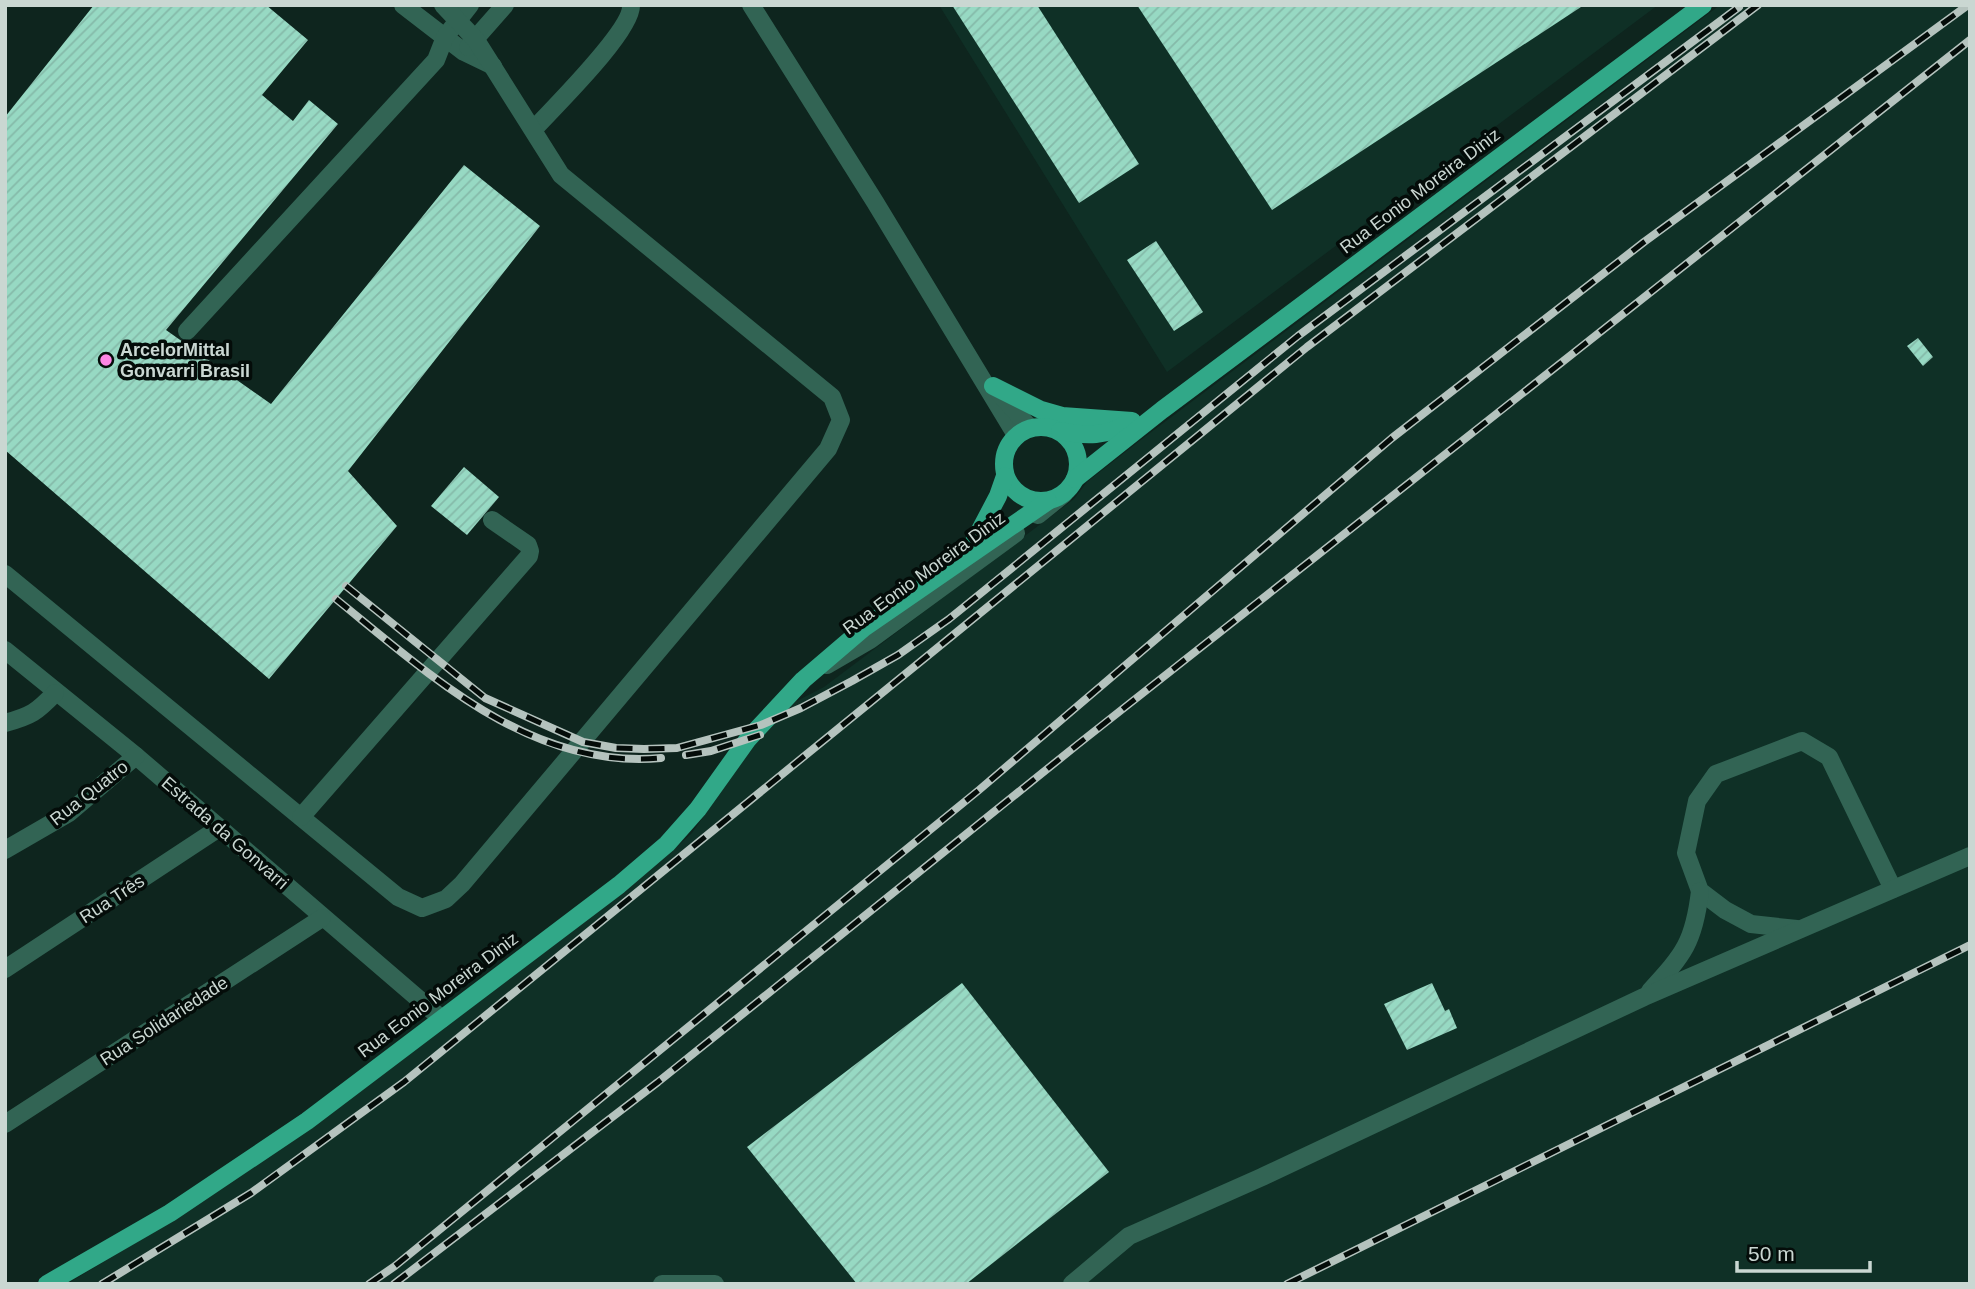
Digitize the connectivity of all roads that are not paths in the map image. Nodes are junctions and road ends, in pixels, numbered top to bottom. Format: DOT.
graph roads {
  1 [pos="404,5"];
  2 [pos="443,5"];
  3 [pos="470,5"];
  4 [pos="505,5"];
  5 [pos="632,5"];
  6 [pos="751,5"];
  7 [pos="1703,5"];
  8 [pos="458,21"];
  9 [pos="445,37"];
  10 [pos="470,46"];
  11 [pos="436,60"];
  12 [pos="534,129"];
  13 [pos="187,331"];
  14 [pos="970,359"];
  15 [pos="993,386"];
  16 [pos="1161,410"];
  17 [pos="1132,421"];
  18 [pos="1023,431"];
  19 [pos="1060,431"];
  20 [pos="1005,476"];
  21 [pos="1075,479"];
  22 [pos="1056,497"];
  23 [pos="492,520"];
  24 [pos="967,555"];
  25 [pos="5,574"];
  26 [pos="5,650"];
  27 [pos="803,680"];
  28 [pos="55,692"];
  29 [pos="5,723"];
  30 [pos="136,756"];
  31 [pos="301,817"];
  32 [pos="219,828"];
  33 [pos="5,850"];
  34 [pos="1970,856"];
  35 [pos="1893,889"];
  36 [pos="1700,891"];
  37 [pos="322,918"];
  38 [pos="1799,930"];
  39 [pos="5,969"];
  40 [pos="1644,997"];
  41 [pos="442,1019"];
  42 [pos="5,1124"];
  43 [pos="47,1284"];
  44 [pos="662,1284"];
  45 [pos="715,1284"];
  46 [pos="1072,1284"];
  1 -- 9 [label="street"];
  2 -- 8 [label="street"];
  3 -- 8 [label="street"];
  4 -- 10 [label="street"];
  5 -- 12 [label="street"];
  6 -- 14 [label="street"];
  7 -- 16 [label="main road, Rua Eonio Moreira Diniz"];
  8 -- 9 [label="street"];
  8 -- 10 [label="street"];
  9 -- 10 [label="street"];
  9 -- 11 [label="street"];
  10 -- 11 [label="street"];
  10 -- 12 [label="street"];
  11 -- 13 [label="street"];
  12 -- 31 [label="street"];
  14 -- 15 [label="street"];
  14 -- 18 [label="street"];
  15 -- 17 [label="main road"];
  15 -- 18 [label="street"];
  16 -- 17 [label="main road, Rua Eonio Moreira Diniz"];
  16 -- 21 [label="main road, Rua Eonio Moreira Diniz"];
  17 -- 19 [label="main road, Rua Eonio Moreira Diniz"];
  18 -- 19 [label="main road"];
  18 -- 20 [label="main road"];
  19 -- 21 [label="main road"];
  20 -- 22 [label="main road"];
  20 -- 24 [label="main road, Rua Eonio Moreira Diniz"];
  21 -- 22 [label="main road"];
  22 -- 24 [label="main road, Rua Eonio Moreira Diniz"];
  22 -- 27 [label="street, Rua Eonio Moreira Diniz"];
  23 -- 31 [label="street"];
  24 -- 27 [label="main road, Rua Eonio Moreira Diniz"];
  25 -- 31 [label="street"];
  26 -- 28 [label="street, Estrada da Gonvarri"];
  27 -- 41 [label="main road, Rua Eonio Moreira Diniz"];
  28 -- 29 [label="street"];
  28 -- 30 [label="street, Estrada da Gonvarri"];
  30 -- 32 [label="street, Estrada da Gonvarri"];
  30 -- 33 [label="street, Rua Quatro"];
  32 -- 37 [label="street, Estrada da Gonvarri"];
  32 -- 39 [label="street, Rua Três"];
  34 -- 35 [label="street"];
  35 -- 36 [label="street"];
  35 -- 38 [label="street"];
  36 -- 38 [label="street"];
  36 -- 40 [label="street"];
  37 -- 41 [label="street, Estrada da Gonvarri"];
  37 -- 42 [label="street, Rua Solidariedade"];
  38 -- 40 [label="street"];
  40 -- 46 [label="street"];
  41 -- 43 [label="main road, Rua Eonio Moreira Diniz"];
  44 -- 45 [label="street"];
}
